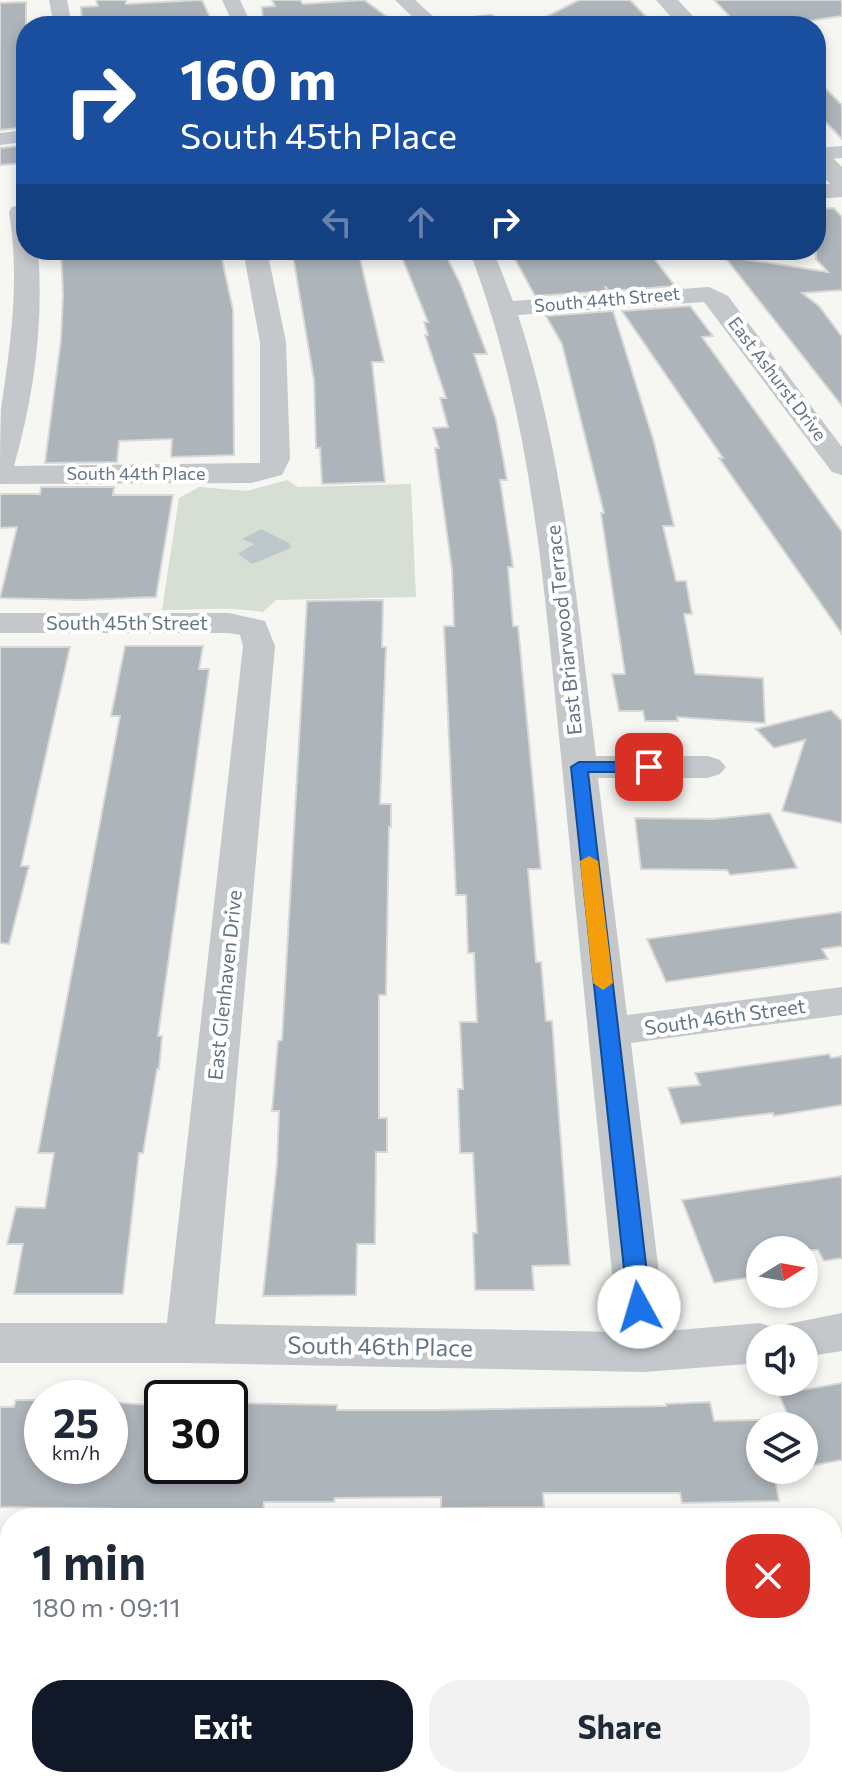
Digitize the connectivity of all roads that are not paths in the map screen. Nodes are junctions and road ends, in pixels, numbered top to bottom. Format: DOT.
graph roads {
  1 [pos="404,0"];
  2 [pos="666,0"];
  3 [pos="421,16"];
  4 [pos="681,16"];
  5 [pos="826,165"];
  6 [pos="842,182"];
  7 [pos="22,260"];
  8 [pos="257,260"];
  9 [pos="485,260"];
  10 [pos="709,294"];
  11 [pos="505,309"];
  12 [pos="12,342"];
  13 [pos="838,455"];
  14 [pos="0,466"];
  15 [pos="0,475"];
  16 [pos="0,623"];
  17 [pos="254,628"];
  18 [pos="579,767"];
  19 [pos="708,767"];
  20 [pos="842,1001"];
  21 [pos="609,1030"];
  22 [pos="842,1332"];
  23 [pos="818,1336"];
  24 [pos="0,1343"];
  25 [pos="189,1343"];
  26 [pos="746,1344"];
  27 [pos="644,1352"];
  1 -- 3 [label="street"];
  2 -- 4 [label="street"];
  5 -- 6 [label="street"];
  7 -- 12 [label="street"];
  8 -- 15 [label="street, South 44th Place"];
  9 -- 11 [label="street, East Briarwood Terrace"];
  10 -- 11 [label="street, South 44th Street"];
  10 -- 13 [label="street, East Ashurst Drive"];
  11 -- 18 [label="street, East Briarwood Terrace"];
  12 -- 14 [label="street"];
  16 -- 17 [label="street, South 45th Street"];
  17 -- 25 [label="street, East Glenhaven Drive"];
  18 -- 19 [label="street"];
  18 -- 21 [label="street, East Briarwood Terrace"];
  20 -- 21 [label="street, South 46th Street"];
  21 -- 27 [label="street, East Briarwood Terrace"];
  22 -- 23 [label="street"];
  24 -- 25 [label="street, South 46th Place"];
  25 -- 27 [label="street, South 46th Place"];
  26 -- 27 [label="street, South 46th Place"];
}
